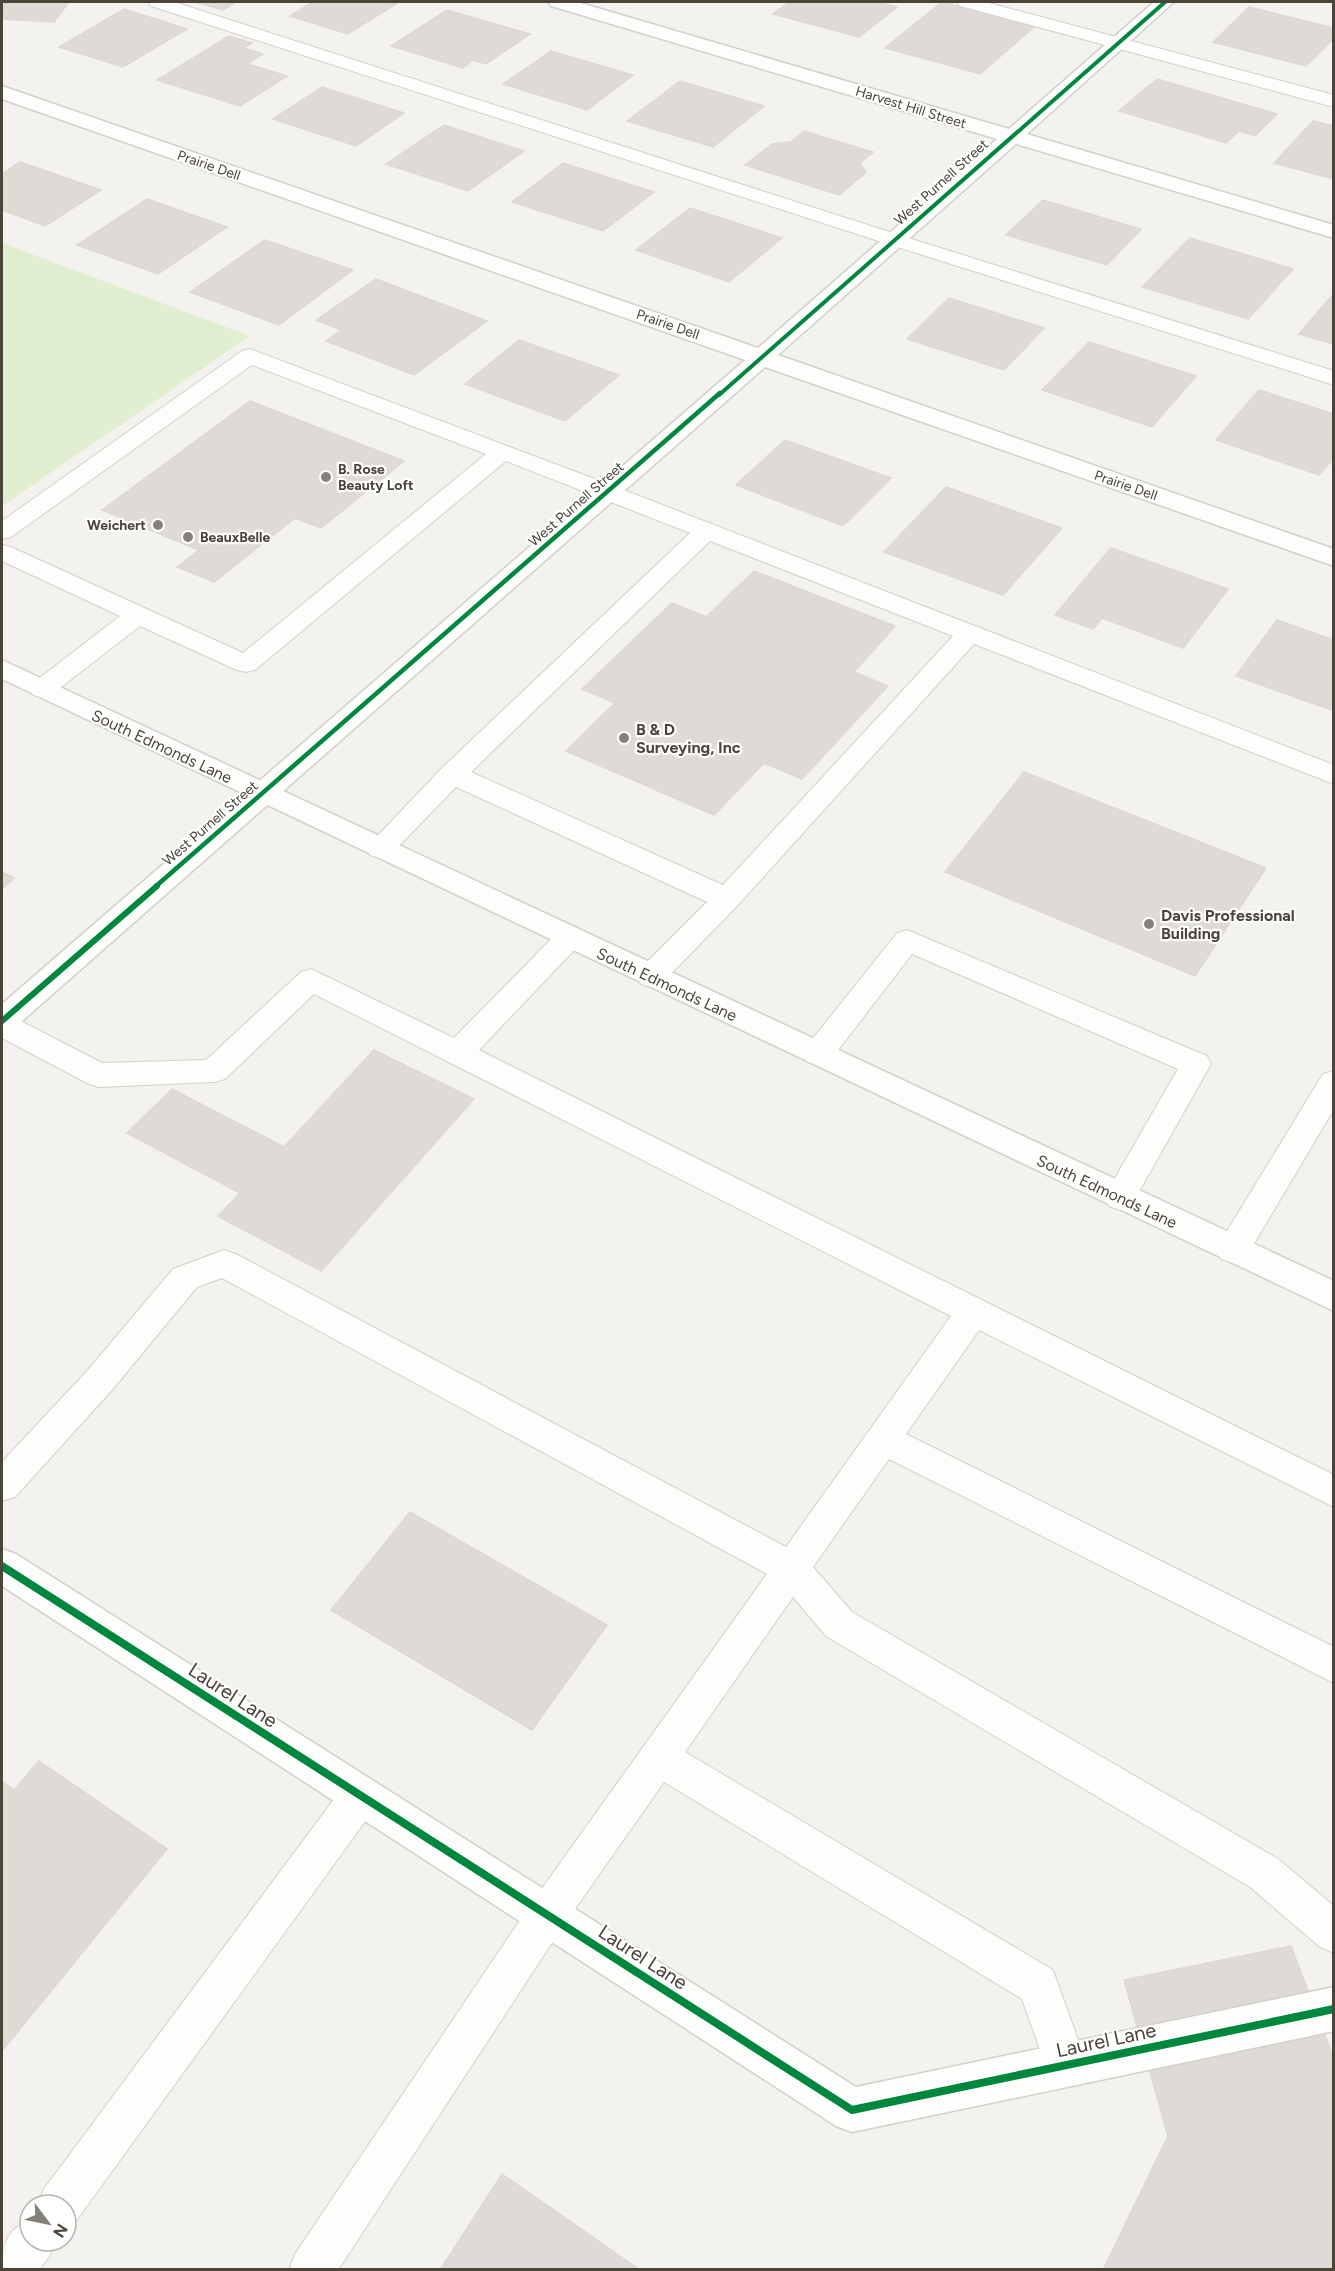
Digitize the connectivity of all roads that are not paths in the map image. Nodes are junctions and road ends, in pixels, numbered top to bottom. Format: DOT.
graph roads {
  1 [pos="157,2"];
  2 [pos="558,2"];
  3 [pos="966,2"];
  4 [pos="1165,2"];
  5 [pos="1119,44"];
  6 [pos="2,93"];
  7 [pos="1334,101"];
  8 [pos="1011,136"];
  9 [pos="1334,232"];
  10 [pos="895,240"];
  11 [pos="762,357"];
  12 [pos="1334,378"];
  13 [pos="502,452"];
  14 [pos="608,492"];
  15 [pos="2,532"];
  16 [pos="705,532"];
  17 [pos="2,552"];
  18 [pos="1334,558"];
  19 [pos="138,615"];
  20 [pos="969,634"];
  21 [pos="2,669"];
  22 [pos="42,689"];
  23 [pos="452,774"];
  24 [pos="1334,775"];
  25 [pos="263,793"];
  26 [pos="380,848"];
  27 [pos="727,899"];
  28 [pos="569,938"];
  29 [pos="651,976"];
  30 [pos="2,1023"];
  31 [pos="458,1053"];
  32 [pos="818,1054"];
  33 [pos="1334,1082"];
  34 [pos="1120,1197"];
  35 [pos="1233,1250"];
  36 [pos="1334,1297"];
  37 [pos="973,1311"];
  38 [pos="883,1439"];
  39 [pos="2,1486"];
  40 [pos="1334,1492"];
  41 [pos="2,1566"];
  42 [pos="792,1569"];
  43 [pos="1334,1666"];
  44 [pos="658,1757"];
  45 [pos="360,1796"];
  46 [pos="547,1915"];
  47 [pos="1334,1933"];
  48 [pos="1334,2009"];
  49 [pos="1066,2065"];
  50 [pos="69,2193"];
  51 [pos="24,2253"];
  52 [pos="12,2270"];
  53 [pos="311,2270"];
  1 -- 10 [label="lane"];
  2 -- 8 [label="street, Harvest Hill Street"];
  3 -- 5 [label="lane"];
  4 -- 5 [label="street, West Purnell Street"];
  5 -- 7 [label="lane"];
  5 -- 8 [label="street, West Purnell Street"];
  6 -- 11 [label="street, Prairie Dell"];
  8 -- 9 [label="street, Harvest Hill Street"];
  8 -- 10 [label="street, West Purnell Street"];
  10 -- 11 [label="street, West Purnell Street"];
  10 -- 12 [label="lane"];
  11 -- 14 [label="street, West Purnell Street"];
  11 -- 18 [label="street, Prairie Dell"];
  13 -- 14 [label="lane"];
  13 -- 15 [label="lane"];
  13 -- 19 [label="lane"];
  14 -- 16 [label="lane"];
  14 -- 25 [label="street, West Purnell Street"];
  16 -- 20 [label="lane"];
  16 -- 23 [label="lane"];
  17 -- 19 [label="lane"];
  19 -- 22 [label="lane"];
  20 -- 24 [label="lane"];
  20 -- 27 [label="lane"];
  21 -- 22 [label="street, South Edmonds Lane"];
  22 -- 25 [label="street, South Edmonds Lane"];
  23 -- 26 [label="lane"];
  23 -- 27 [label="lane"];
  25 -- 26 [label="street, South Edmonds Lane"];
  25 -- 30 [label="street, West Purnell Street"];
  26 -- 28 [label="street, South Edmonds Lane"];
  27 -- 29 [label="lane"];
  28 -- 29 [label="street, South Edmonds Lane"];
  28 -- 31 [label="lane"];
  29 -- 32 [label="street, South Edmonds Lane"];
  30 -- 31 [label="lane"];
  31 -- 37 [label="lane"];
  32 -- 34 [label="street, South Edmonds Lane"];
  32 -- 34 [label="lane"];
  33 -- 35 [label="lane"];
  34 -- 35 [label="street, South Edmonds Lane"];
  35 -- 36 [label="street, South Edmonds Lane"];
  37 -- 38 [label="lane"];
  37 -- 40 [label="lane"];
  38 -- 42 [label="lane"];
  38 -- 43 [label="lane"];
  39 -- 42 [label="lane"];
  41 -- 45 [label="street, Laurel Lane"];
  42 -- 44 [label="lane"];
  42 -- 47 [label="lane"];
  44 -- 46 [label="lane"];
  44 -- 49 [label="lane"];
  45 -- 46 [label="street, Laurel Lane"];
  45 -- 50 [label="lane"];
  46 -- 49 [label="street, Laurel Lane"];
  46 -- 53 [label="lane"];
  48 -- 49 [label="street, Laurel Lane"];
  51 -- 52 [label="lane"];
}
